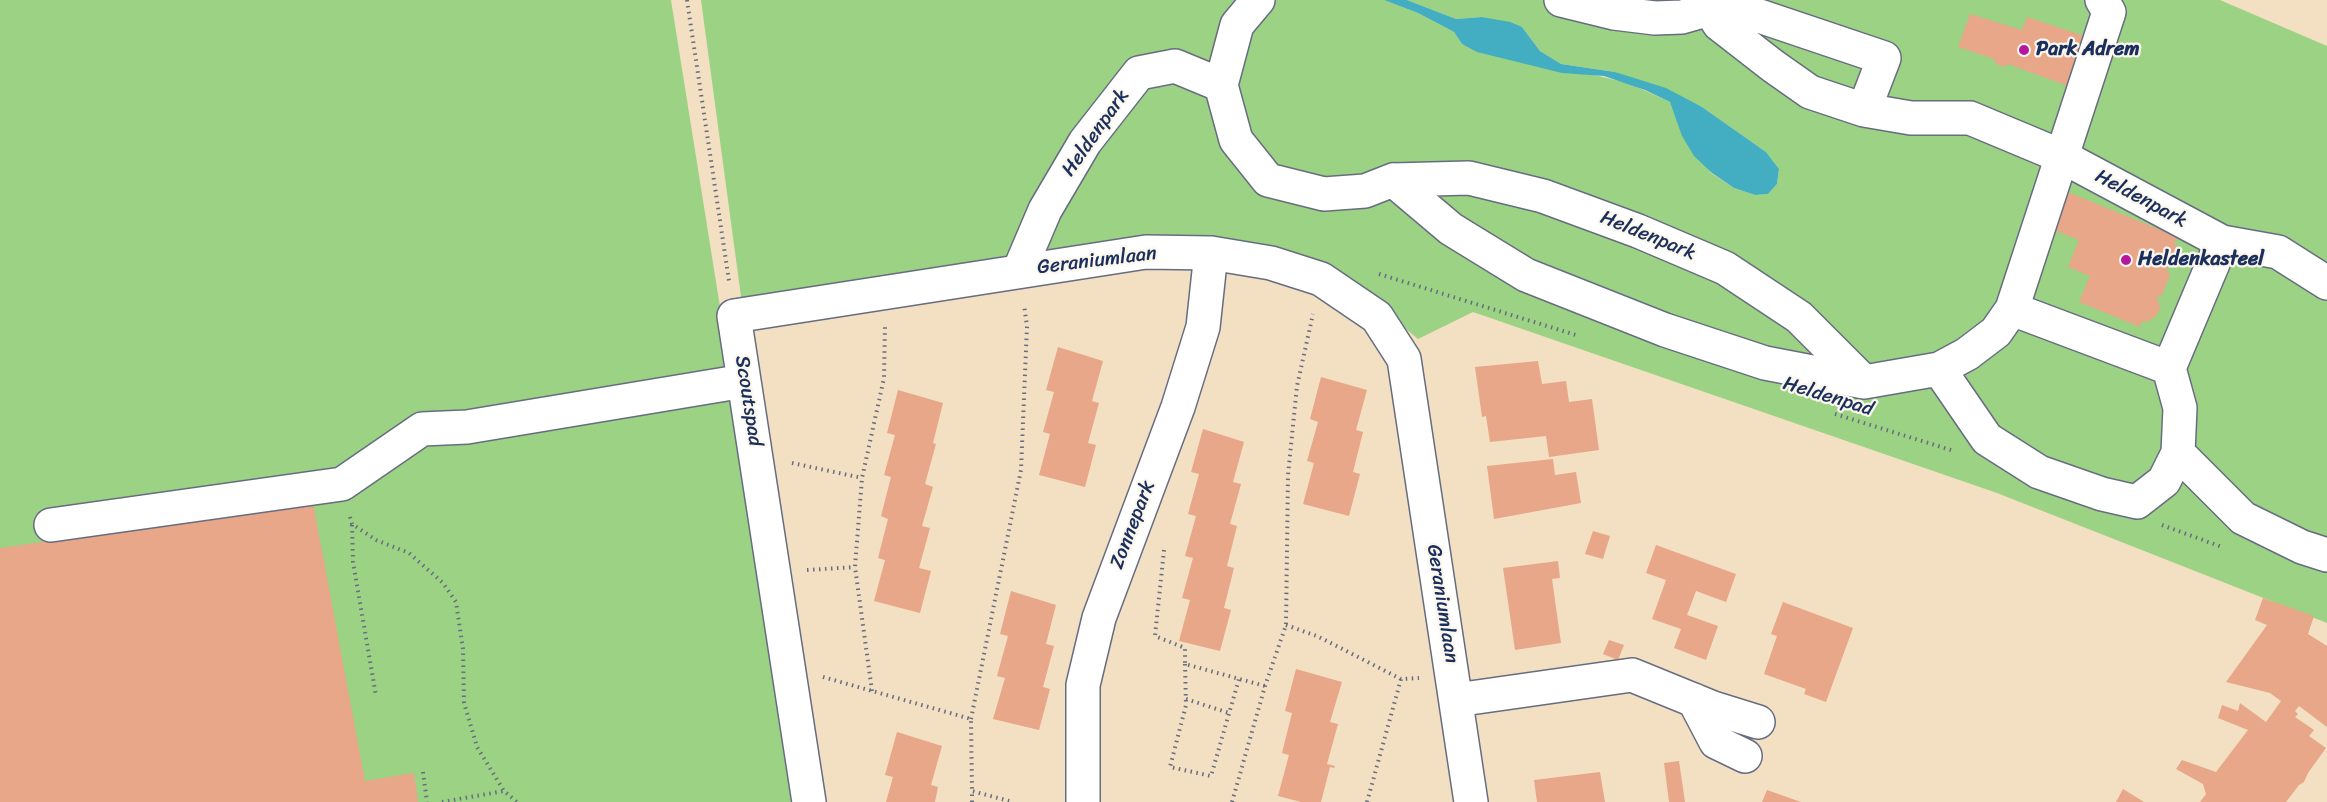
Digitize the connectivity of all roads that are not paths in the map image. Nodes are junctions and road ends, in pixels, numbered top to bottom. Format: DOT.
graph roads {
  1 [pos="1258,0"];
  2 [pos="1561,0"];
  3 [pos="1712,0"];
  4 [pos="2102,0"];
  5 [pos="1221,85"];
  6 [pos="1864,110"];
  7 [pos="2061,156"];
  8 [pos="1394,180"];
  9 [pos="2222,242"];
  10 [pos="1211,253"];
  11 [pos="1019,271"];
  12 [pos="2327,283"];
  13 [pos="2012,309"];
  14 [pos="734,316"];
  15 [pos="2169,368"];
  16 [pos="1940,369"];
  17 [pos="744,381"];
  18 [pos="1864,382"];
  19 [pos="2178,453"];
  20 [pos="51,525"];
  21 [pos="2327,555"];
  22 [pos="1454,688"];
  23 [pos="1694,700"];
  24 [pos="1758,722"];
  25 [pos="1744,756"];
  26 [pos="808,802"];
  27 [pos="1083,802"];
  28 [pos="1470,802"];
  1 -- 5 [label="street"];
  2 -- 6 [label="street, Heldenpark"];
  3 -- 6 [label="street"];
  4 -- 7 [label="street"];
  5 -- 8 [label="street, Heldenpark"];
  5 -- 11 [label="street, Heldenpark"];
  6 -- 7 [label="street, Heldenpark"];
  7 -- 9 [label="street, Heldenpark"];
  7 -- 13 [label="street"];
  8 -- 18 [label="street"];
  8 -- 18 [label="street, Heldenpark"];
  9 -- 12 [label="street, Heldenpark"];
  9 -- 15 [label="street"];
  10 -- 11 [label="street, Geraniumlaan"];
  10 -- 22 [label="street, Geraniumlaan"];
  10 -- 27 [label="street, Zonnepark"];
  11 -- 14 [label="street, Geraniumlaan"];
  13 -- 15 [label="street"];
  13 -- 16 [label="street"];
  14 -- 17 [label="street, Scoutspad"];
  15 -- 19 [label="street"];
  16 -- 18 [label="street"];
  16 -- 19 [label="street"];
  17 -- 20 [label="street"];
  17 -- 26 [label="street, Scoutspad"];
  19 -- 21 [label="street"];
  22 -- 23 [label="street"];
  22 -- 28 [label="street, Geraniumlaan"];
  23 -- 24 [label="street"];
  23 -- 25 [label="street"];
}
